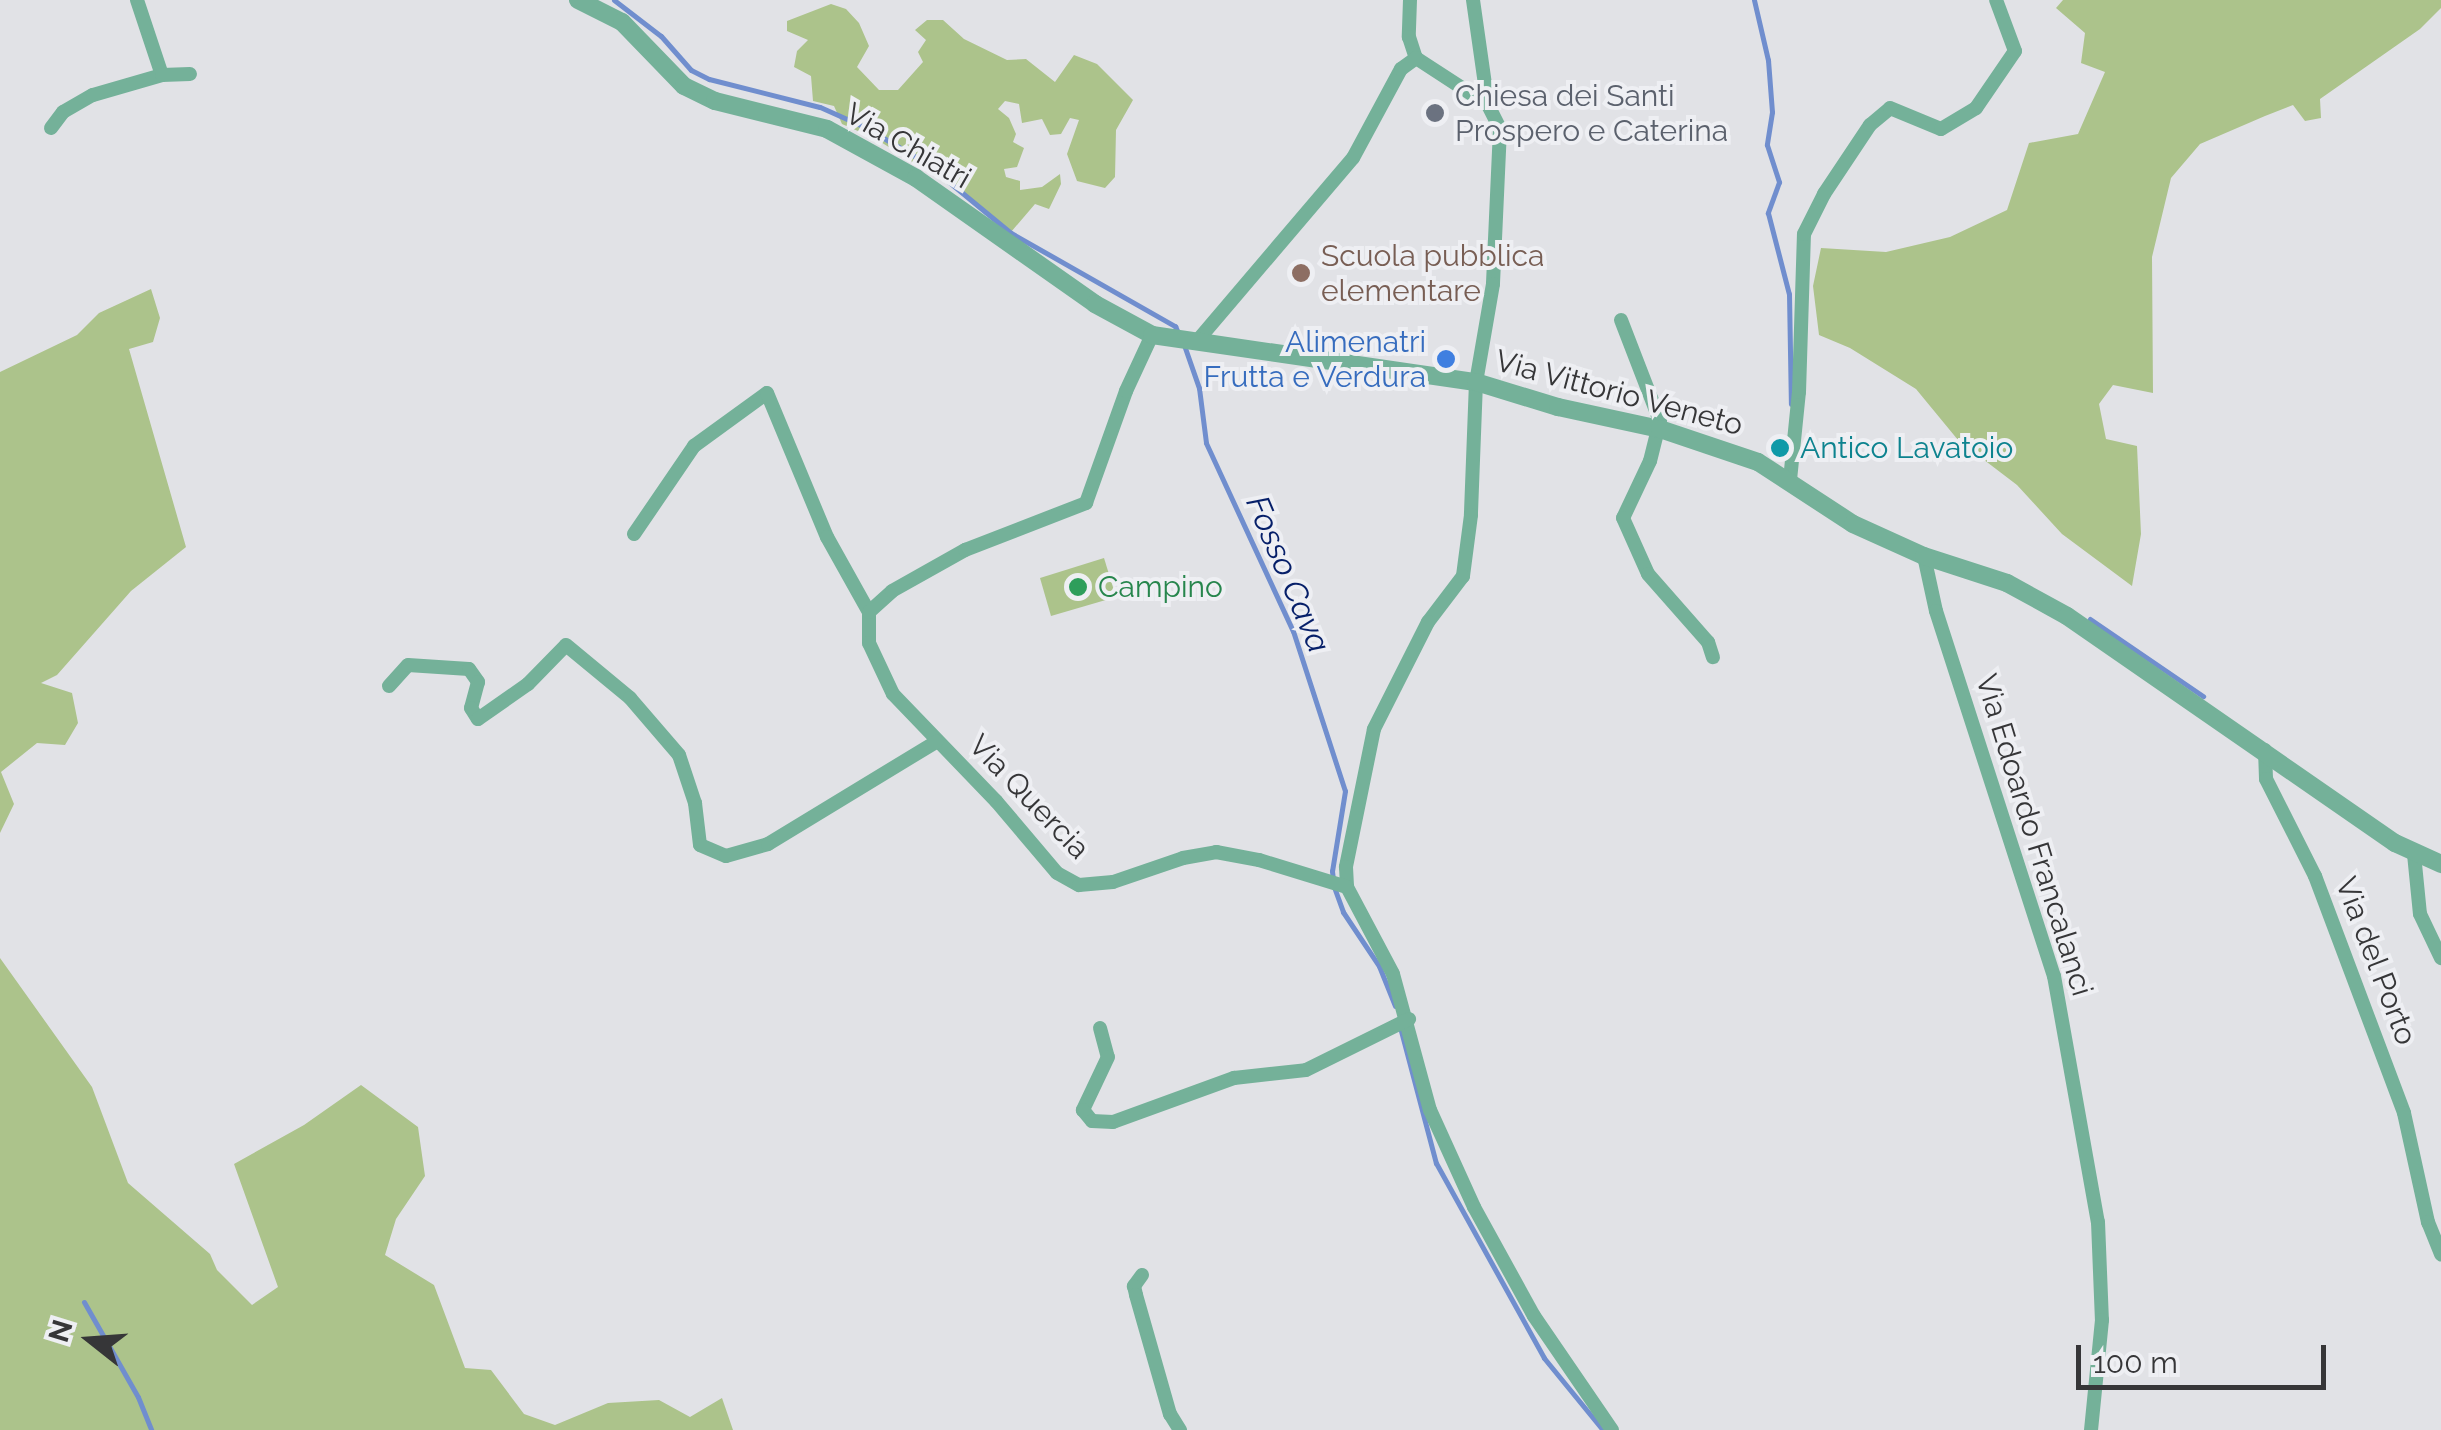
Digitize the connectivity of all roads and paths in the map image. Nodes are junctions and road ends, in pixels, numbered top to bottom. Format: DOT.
graph roads {
  1 [pos="138,0"];
  2 [pos="578,0"];
  3 [pos="1410,0"];
  4 [pos="1473,0"];
  5 [pos="1996,0"];
  6 [pos="1416,58"];
  7 [pos="190,74"];
  8 [pos="162,75"];
  9 [pos="1488,105"];
  10 [pos="51,128"];
  11 [pos="1622,320"];
  12 [pos="1152,335"];
  13 [pos="1187,340"];
  14 [pos="1476,382"];
  15 [pos="1660,429"];
  16 [pos="1790,480"];
  17 [pos="634,534"];
  18 [pos="1924,556"];
  19 [pos="869,612"];
  20 [pos="1713,657"];
  21 [pos="389,686"];
  22 [pos="936,742"];
  23 [pos="2265,750"];
  24 [pos="2414,854"];
  25 [pos="2441,864"];
  26 [pos="1344,886"];
  27 [pos="2441,958"];
  28 [pos="1408,1019"];
  29 [pos="1100,1028"];
  30 [pos="2441,1254"];
  31 [pos="1142,1275"];
  32 [pos="1180,1430"];
  33 [pos="1612,1430"];
  34 [pos="2091,1430"];
  1 -- 8 [label="street"];
  2 -- 12 [label="street, Via Chiatri"];
  3 -- 6 [label="street"];
  4 -- 9 [label="street"];
  5 -- 16 [label="street"];
  6 -- 9 [label="street"];
  6 -- 13 [label="street"];
  7 -- 8 [label="street"];
  8 -- 10 [label="street"];
  9 -- 14 [label="street"];
  11 -- 15 [label="street"];
  12 -- 13 [label="street, Via Vittorio Veneto"];
  12 -- 19 [label="street"];
  13 -- 14 [label="street, Via Vittorio Veneto"];
  14 -- 15 [label="street, Via Vittorio Veneto"];
  14 -- 26 [label="street"];
  15 -- 16 [label="street, Via Vittorio Veneto"];
  15 -- 20 [label="street"];
  16 -- 18 [label="street, Via Vittorio Veneto"];
  17 -- 19 [label="street"];
  18 -- 23 [label="street, Via Vittorio Veneto"];
  18 -- 34 [label="street, Via Edoardo Francalanci"];
  19 -- 22 [label="street, Via Quercia"];
  21 -- 22 [label="street"];
  22 -- 26 [label="street, Via Quercia"];
  23 -- 24 [label="street, Via Vittorio Veneto"];
  23 -- 30 [label="street, Via del Porto"];
  24 -- 25 [label="street, Via Vittorio Veneto"];
  24 -- 27 [label="street"];
  26 -- 28 [label="street"];
  28 -- 29 [label="street"];
  28 -- 33 [label="street"];
  31 -- 32 [label="street"];
}
